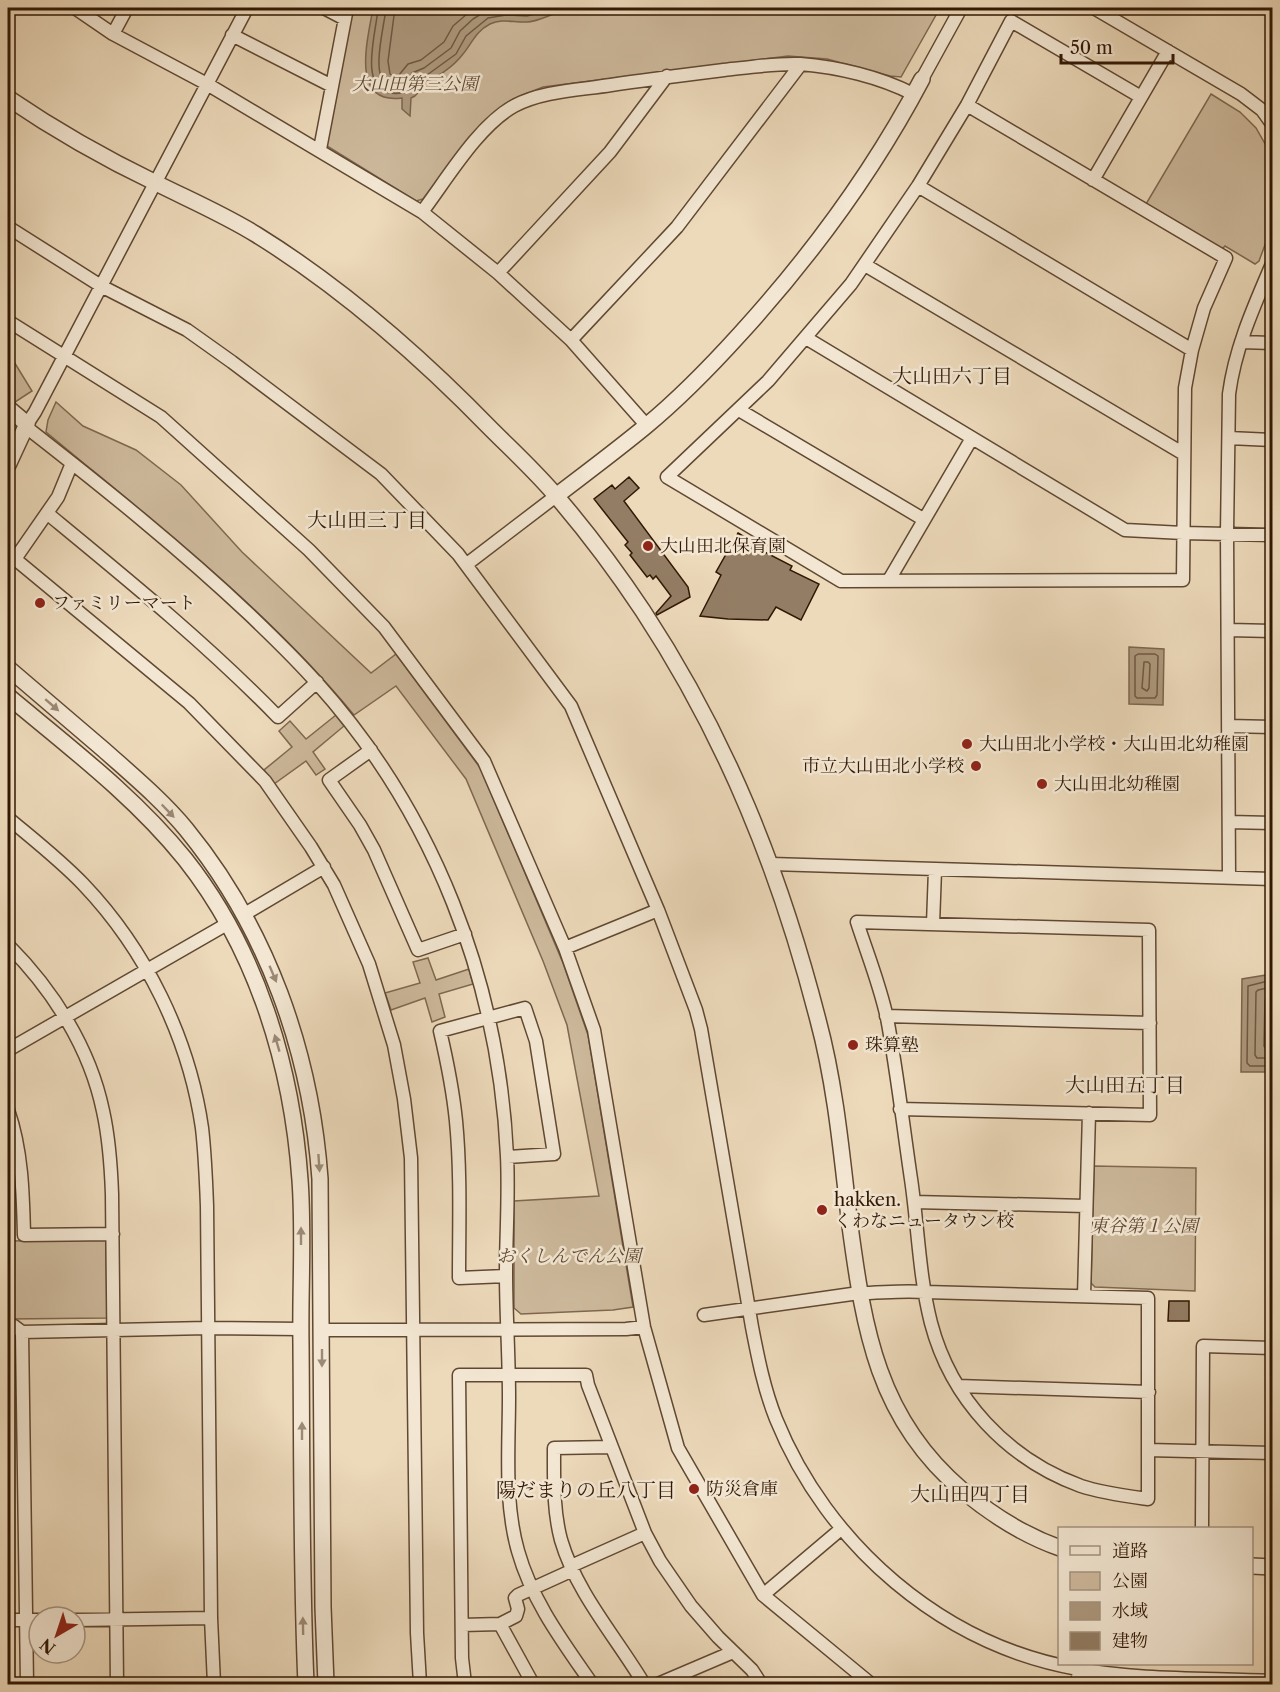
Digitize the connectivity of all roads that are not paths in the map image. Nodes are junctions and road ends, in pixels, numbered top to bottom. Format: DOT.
graph roads {
  1 [pos="75,8"];
  2 [pos="127,8"];
  3 [pos="247,8"];
  4 [pos="324,8"];
  5 [pos="961,8"];
  6 [pos="1094,8"];
  7 [pos="346,13"];
  8 [pos="112,34"];
  9 [pos="232,35"];
  10 [pos="1168,51"];
  11 [pos="801,64"];
  12 [pos="666,76"];
  13 [pos="922,78"];
  14 [pos="207,84"];
  15 [pos="332,86"];
  16 [pos="914,94"];
  17 [pos="8,98"];
  18 [pos="1141,98"];
  19 [pos="967,105"];
  20 [pos="1272,124"];
  21 [pos="320,149"];
  22 [pos="1093,180"];
  23 [pos="155,183"];
  24 [pos="918,186"];
  25 [pos="422,212"];
  26 [pos="8,227"];
  27 [pos="1272,264"];
  28 [pos="865,265"];
  29 [pos="498,273"];
  30 [pos="101,286"];
  31 [pos="8,321"];
  32 [pos="806,338"];
  33 [pos="571,340"];
  34 [pos="1241,342"];
  35 [pos="1272,343"];
  36 [pos="1192,350"];
  37 [pos="64,356"];
  38 [pos="8,408"];
  39 [pos="739,410"];
  40 [pos="26,425"];
  41 [pos="647,426"];
  42 [pos="972,438"];
  43 [pos="1228,438"];
  44 [pos="1272,440"];
  45 [pos="1184,454"];
  46 [pos="72,463"];
  47 [pos="8,465"];
  48 [pos="556,496"];
  49 [pos="48,514"];
  50 [pos="923,519"];
  51 [pos="1184,533"];
  52 [pos="1227,533"];
  53 [pos="1272,535"];
  54 [pos="467,564"];
  55 [pos="889,580"];
  56 [pos="1229,630"];
  57 [pos="1272,631"];
  58 [pos="8,668"];
  59 [pos="317,682"];
  60 [pos="8,696"];
  61 [pos="1228,726"];
  62 [pos="1272,727"];
  63 [pos="371,750"];
  64 [pos="8,818"];
  65 [pos="1229,822"];
  66 [pos="1272,823"];
  67 [pos="771,864"];
  68 [pos="324,867"];
  69 [pos="934,870"];
  70 [pos="1229,878"];
  71 [pos="1272,879"];
  72 [pos="658,910"];
  73 [pos="243,915"];
  74 [pos="227,924"];
  75 [pos="933,924"];
  76 [pos="465,934"];
  77 [pos="8,945"];
  78 [pos="565,948"];
  79 [pos="147,970"];
  80 [pos="886,1016"];
  81 [pos="65,1017"];
  82 [pos="489,1017"];
  83 [pos="1150,1023"];
  84 [pos="8,1050"];
  85 [pos="900,1109"];
  86 [pos="8,1110"];
  87 [pos="1089,1113"];
  88 [pos="507,1157"];
  89 [pos="914,1202"];
  90 [pos="1086,1206"];
  91 [pos="113,1234"];
  92 [pos="506,1276"];
  93 [pos="925,1292"];
  94 [pos="859,1293"];
  95 [pos="1084,1296"];
  96 [pos="748,1308"];
  97 [pos="704,1315"];
  98 [pos="8,1326"];
  99 [pos="644,1327"];
  100 [pos="207,1328"];
  101 [pos="301,1329"];
  102 [pos="322,1330"];
  103 [pos="508,1330"];
  104 [pos="113,1331"];
  105 [pos="412,1331"];
  106 [pos="22,1332"];
  107 [pos="1272,1348"];
  108 [pos="509,1373"];
  109 [pos="958,1386"];
  110 [pos="1149,1392"];
  111 [pos="611,1447"];
  112 [pos="1148,1450"];
  113 [pos="1202,1450"];
  114 [pos="1272,1453"];
  115 [pos="1202,1527"];
  116 [pos="841,1529"];
  117 [pos="645,1533"];
  118 [pos="1058,1548"];
  119 [pos="1253,1566"];
  120 [pos="1272,1567"];
  121 [pos="572,1568"];
  122 [pos="532,1589"];
  123 [pos="763,1595"];
  124 [pos="32,1605"];
  125 [pos="211,1618"];
  126 [pos="117,1619"];
  127 [pos="8,1620"];
  128 [pos="27,1620"];
  129 [pos="87,1620"];
  130 [pos="500,1624"];
  131 [pos="462,1625"];
  132 [pos="734,1652"];
  133 [pos="1058,1664"];
  134 [pos="29,1665"];
  135 [pos="1063,1665"];
  136 [pos="1080,1667"];
  137 [pos="1272,1681"];
  138 [pos="27,1684"];
  139 [pos="117,1684"];
  140 [pos="214,1684"];
  141 [pos="306,1684"];
  142 [pos="326,1684"];
  143 [pos="420,1684"];
  144 [pos="465,1684"];
  145 [pos="533,1684"];
  146 [pos="592,1684"];
  147 [pos="644,1684"];
  148 [pos="658,1684"];
  149 [pos="761,1684"];
  150 [pos="871,1684"];
  151 [pos="1077,1684"];
  1 -- 8 [label="street"];
  2 -- 8 [label="street"];
  3 -- 9 [label="street"];
  4 -- 7 [label="street"];
  5 -- 13 [label="street"];
  6 -- 10 [label="street"];
  7 -- 15 [label="street"];
  8 -- 14 [label="street"];
  9 -- 14 [label="street"];
  9 -- 15 [label="street"];
  10 -- 18 [label="street"];
  10 -- 20 [label="street"];
  11 -- 12 [label="street"];
  11 -- 16 [label="street"];
  11 -- 33 [label="street"];
  12 -- 25 [label="street"];
  12 -- 29 [label="street"];
  13 -- 16 [label="street"];
  14 -- 21 [label="street"];
  14 -- 23 [label="street"];
  15 -- 21 [label="street"];
  16 -- 41 [label="street"];
  17 -- 23 [label="street"];
  18 -- 19 [label="street"];
  18 -- 22 [label="street"];
  19 -- 22 [label="street"];
  19 -- 24 [label="street"];
  21 -- 25 [label="street"];
  22 -- 36 [label="street"];
  23 -- 30 [label="street"];
  23 -- 48 [label="street"];
  24 -- 28 [label="street"];
  24 -- 36 [label="street"];
  25 -- 29 [label="street"];
  26 -- 30 [label="street"];
  27 -- 34 [label="street"];
  28 -- 32 [label="street"];
  28 -- 45 [label="street"];
  29 -- 33 [label="street"];
  30 -- 37 [label="street"];
  30 -- 54 [label="street"];
  31 -- 37 [label="street"];
  32 -- 39 [label="street"];
  32 -- 42 [label="street"];
  33 -- 41 [label="street"];
  34 -- 35 [label="street"];
  34 -- 43 [label="street"];
  36 -- 45 [label="street"];
  37 -- 40 [label="street"];
  37 -- 78 [label="street"];
  38 -- 40 [label="street"];
  39 -- 50 [label="street"];
  39 -- 55 [label="street"];
  40 -- 46 [label="street"];
  40 -- 47 [label="street"];
  41 -- 48 [label="street"];
  42 -- 50 [label="street"];
  42 -- 51 [label="street"];
  43 -- 44 [label="street"];
  43 -- 52 [label="street"];
  45 -- 51 [label="street"];
  46 -- 49 [label="street"];
  46 -- 59 [label="street"];
  48 -- 54 [label="street"];
  48 -- 67 [label="street"];
  49 -- 59 [label="street"];
  49 -- 68 [label="street"];
  50 -- 55 [label="street"];
  51 -- 52 [label="street"];
  51 -- 55 [label="street"];
  52 -- 53 [label="street"];
  52 -- 56 [label="street"];
  54 -- 72 [label="street"];
  56 -- 57 [label="street"];
  56 -- 61 [label="street"];
  58 -- 73 [label="street, one-way"];
  59 -- 63 [label="street"];
  60 -- 74 [label="street"];
  61 -- 62 [label="street"];
  61 -- 65 [label="street"];
  63 -- 76 [label="street"];
  63 -- 76 [label="street"];
  64 -- 79 [label="street"];
  65 -- 66 [label="street"];
  65 -- 70 [label="street"];
  67 -- 69 [label="street"];
  67 -- 94 [label="street"];
  68 -- 73 [label="street"];
  68 -- 105 [label="street"];
  69 -- 70 [label="street"];
  69 -- 75 [label="street"];
  70 -- 71 [label="street"];
  72 -- 78 [label="street"];
  72 -- 96 [label="street"];
  73 -- 102 [label="street, one-way"];
  74 -- 79 [label="street"];
  101 -- 74 [label="street, one-way"];
  75 -- 80 [label="street"];
  75 -- 83 [label="street"];
  76 -- 82 [label="street"];
  77 -- 81 [label="street"];
  78 -- 99 [label="street"];
  79 -- 81 [label="street"];
  79 -- 100 [label="street"];
  80 -- 83 [label="street"];
  80 -- 85 [label="street"];
  81 -- 84 [label="street"];
  81 -- 91 [label="street"];
  82 -- 88 [label="street"];
  82 -- 88 [label="street"];
  82 -- 92 [label="street"];
  83 -- 87 [label="street"];
  85 -- 87 [label="street"];
  85 -- 89 [label="street"];
  86 -- 91 [label="street"];
  87 -- 90 [label="street"];
  88 -- 92 [label="street"];
  89 -- 90 [label="street"];
  89 -- 93 [label="street"];
  90 -- 95 [label="street"];
  91 -- 104 [label="street"];
  92 -- 103 [label="street"];
  93 -- 94 [label="street"];
  93 -- 95 [label="street"];
  93 -- 109 [label="street"];
  94 -- 96 [label="street"];
  94 -- 118 [label="street"];
  95 -- 110 [label="street"];
  96 -- 97 [label="street"];
  96 -- 116 [label="street"];
  98 -- 106 [label="street"];
  99 -- 103 [label="street"];
  99 -- 123 [label="street"];
  100 -- 101 [label="street"];
  100 -- 104 [label="street"];
  100 -- 125 [label="street"];
  141 -- 101 [label="street, one-way"];
  102 -- 105 [label="street"];
  102 -- 142 [label="street, one-way"];
  103 -- 105 [label="street"];
  103 -- 108 [label="street"];
  104 -- 106 [label="street"];
  104 -- 126 [label="street"];
  105 -- 143 [label="street"];
  106 -- 124 [label="street"];
  107 -- 113 [label="street"];
  108 -- 111 [label="street"];
  108 -- 122 [label="street"];
  108 -- 131 [label="street"];
  109 -- 110 [label="street"];
  109 -- 112 [label="street"];
  110 -- 112 [label="street"];
  111 -- 117 [label="street"];
  111 -- 121 [label="street"];
  112 -- 113 [label="street"];
  113 -- 114 [label="street"];
  113 -- 115 [label="street"];
  116 -- 123 [label="street"];
  116 -- 133 [label="street"];
  117 -- 121 [label="street"];
  117 -- 132 [label="street"];
  119 -- 120 [label="street"];
  121 -- 122 [label="street"];
  121 -- 147 [label="street"];
  122 -- 130 [label="street"];
  122 -- 146 [label="street"];
  123 -- 150 [label="street"];
  125 -- 126 [label="street"];
  125 -- 140 [label="street"];
  126 -- 129 [label="street"];
  126 -- 139 [label="street"];
  127 -- 128 [label="street"];
  130 -- 131 [label="street"];
  130 -- 145 [label="street"];
  131 -- 144 [label="street"];
  132 -- 148 [label="street"];
  132 -- 149 [label="street"];
  134 -- 138 [label="street"];
  135 -- 136 [label="street"];
  136 -- 137 [label="street"];
  136 -- 151 [label="street"];
}
